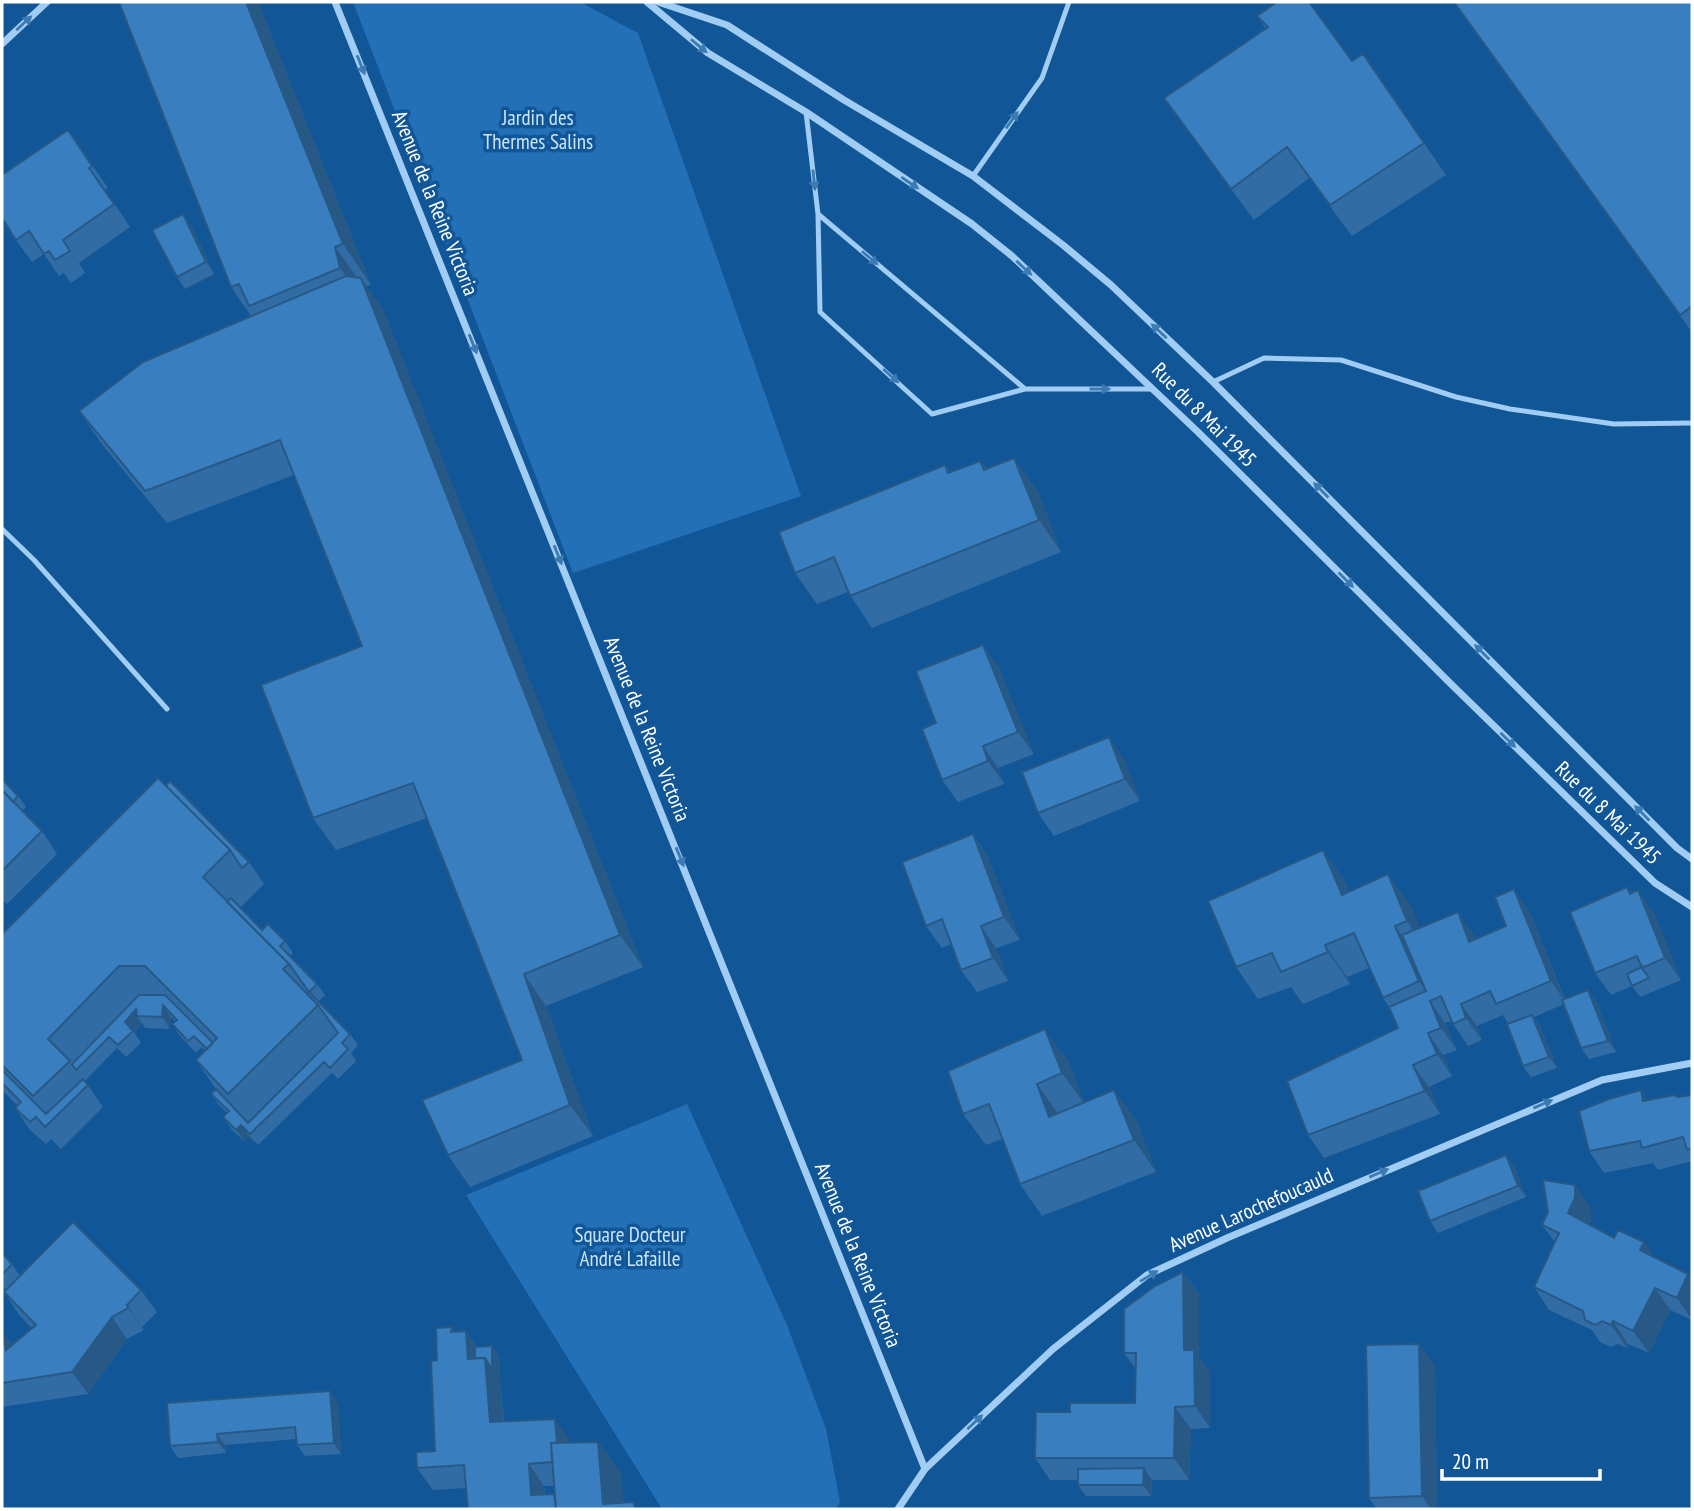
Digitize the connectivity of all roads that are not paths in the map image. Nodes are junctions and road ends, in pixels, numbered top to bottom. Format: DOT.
graph roads {
  1 [pos="47,2"];
  2 [pos="335,2"];
  3 [pos="647,2"];
  4 [pos="658,2"];
  5 [pos="1069,2"];
  6 [pos="2,44"];
  7 [pos="806,112"];
  8 [pos="973,176"];
  9 [pos="818,214"];
  10 [pos="1213,382"];
  11 [pos="1025,389"];
  12 [pos="1153,389"];
  13 [pos="1692,423"];
  14 [pos="2,529"];
  15 [pos="167,709"];
  16 [pos="1692,859"];
  17 [pos="1692,907"];
  18 [pos="1692,1063"];
  19 [pos="925,1469"];
  20 [pos="898,1509"];
  6 -- 1 [label="street, one-way"];
  2 -- 19 [label="street, Avenue de la Reine Victoria, one-way"];
  3 -- 7 [label="street, Rue du 8 Mai 1945, one-way"];
  4 -- 8 [label="street, Rue du 8 Mai 1945"];
  8 -- 5 [label="lane, one-way"];
  7 -- 9 [label="lane, one-way"];
  7 -- 12 [label="street, Rue du 8 Mai 1945, one-way"];
  10 -- 8 [label="street, Rue du 8 Mai 1945, one-way"];
  9 -- 11 [label="lane, one-way"];
  9 -- 11 [label="lane, one-way"];
  10 -- 13 [label="lane"];
  16 -- 10 [label="street, Rue du 8 Mai 1945, one-way"];
  11 -- 12 [label="lane, one-way"];
  12 -- 17 [label="street, Rue du 8 Mai 1945, one-way"];
  14 -- 15 [label="lane"];
  19 -- 18 [label="street, Avenue Larochefoucauld, one-way"];
  19 -- 20 [label="street, Avenue Larochefoucauld"];
}
